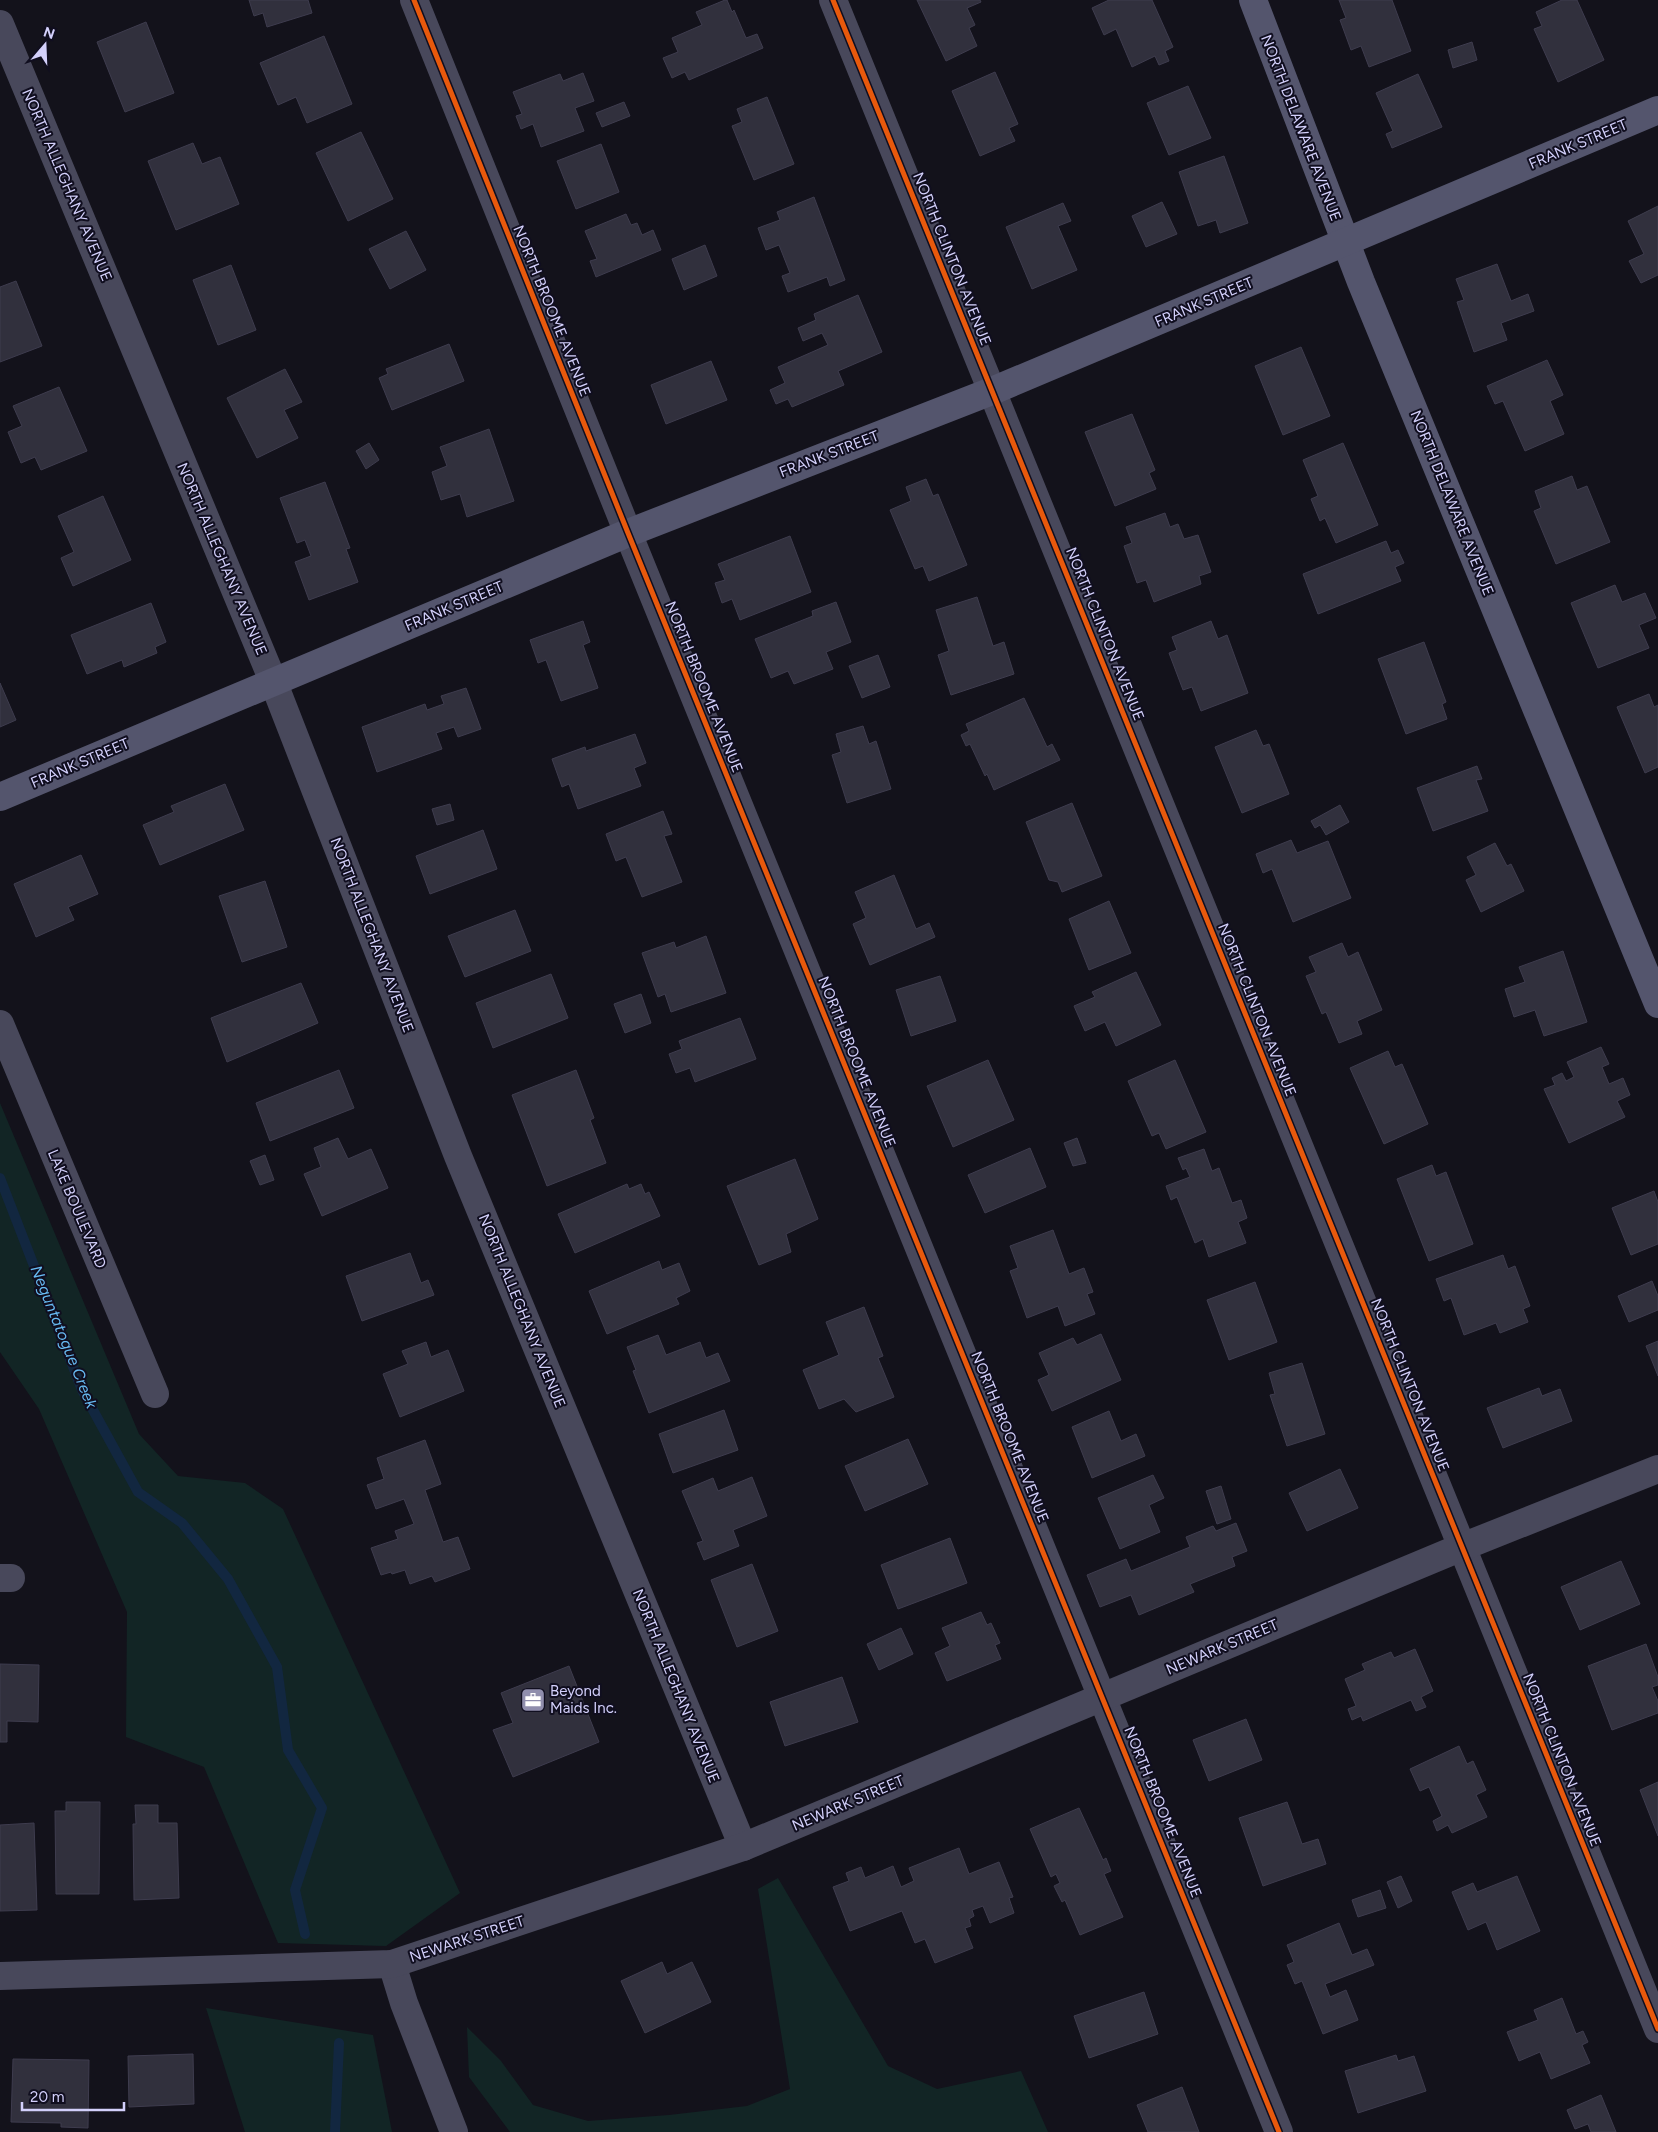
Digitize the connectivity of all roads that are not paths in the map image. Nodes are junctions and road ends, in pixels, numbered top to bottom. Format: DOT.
graph roads {
  1 [pos="414,0"];
  2 [pos="833,0"];
  3 [pos="1253,0"];
  4 [pos="0,24"];
  5 [pos="1658,110"];
  6 [pos="1345,243"];
  7 [pos="992,391"];
  8 [pos="628,533"];
  9 [pos="273,681"];
  10 [pos="0,797"];
  11 [pos="1658,1004"];
  12 [pos="0,1024"];
  13 [pos="155,1394"];
  14 [pos="1658,1469"];
  15 [pos="1462,1547"];
  16 [pos="1102,1697"];
  17 [pos="743,1847"];
  18 [pos="392,1964"];
  19 [pos="0,1976"];
  20 [pos="1658,2029"];
  21 [pos="454,2132"];
  22 [pos="1280,2132"];
  1 -- 8 [label="street, NORTH BROOME AVENUE"];
  2 -- 7 [label="street, NORTH CLINTON AVENUE"];
  3 -- 6 [label="street, NORTH DELAWARE AVENUE"];
  4 -- 9 [label="street, NORTH ALLEGHANY AVENUE"];
  5 -- 6 [label="street, FRANK STREET"];
  6 -- 7 [label="street, FRANK STREET"];
  6 -- 11 [label="street, NORTH DELAWARE AVENUE"];
  7 -- 8 [label="street, FRANK STREET"];
  7 -- 15 [label="street, NORTH CLINTON AVENUE"];
  8 -- 9 [label="street, FRANK STREET"];
  8 -- 16 [label="street, NORTH BROOME AVENUE"];
  9 -- 10 [label="street, FRANK STREET"];
  9 -- 17 [label="street, NORTH ALLEGHANY AVENUE"];
  12 -- 13 [label="street, LAKE BOULEVARD"];
  14 -- 15 [label="street, NEWARK STREET"];
  15 -- 16 [label="street, NEWARK STREET"];
  15 -- 20 [label="street, NORTH CLINTON AVENUE"];
  16 -- 17 [label="street, NEWARK STREET"];
  16 -- 22 [label="street, NORTH BROOME AVENUE"];
  17 -- 18 [label="street, NEWARK STREET"];
  18 -- 19 [label="street, NEWARK STREET"];
  18 -- 21 [label="street"];
}
